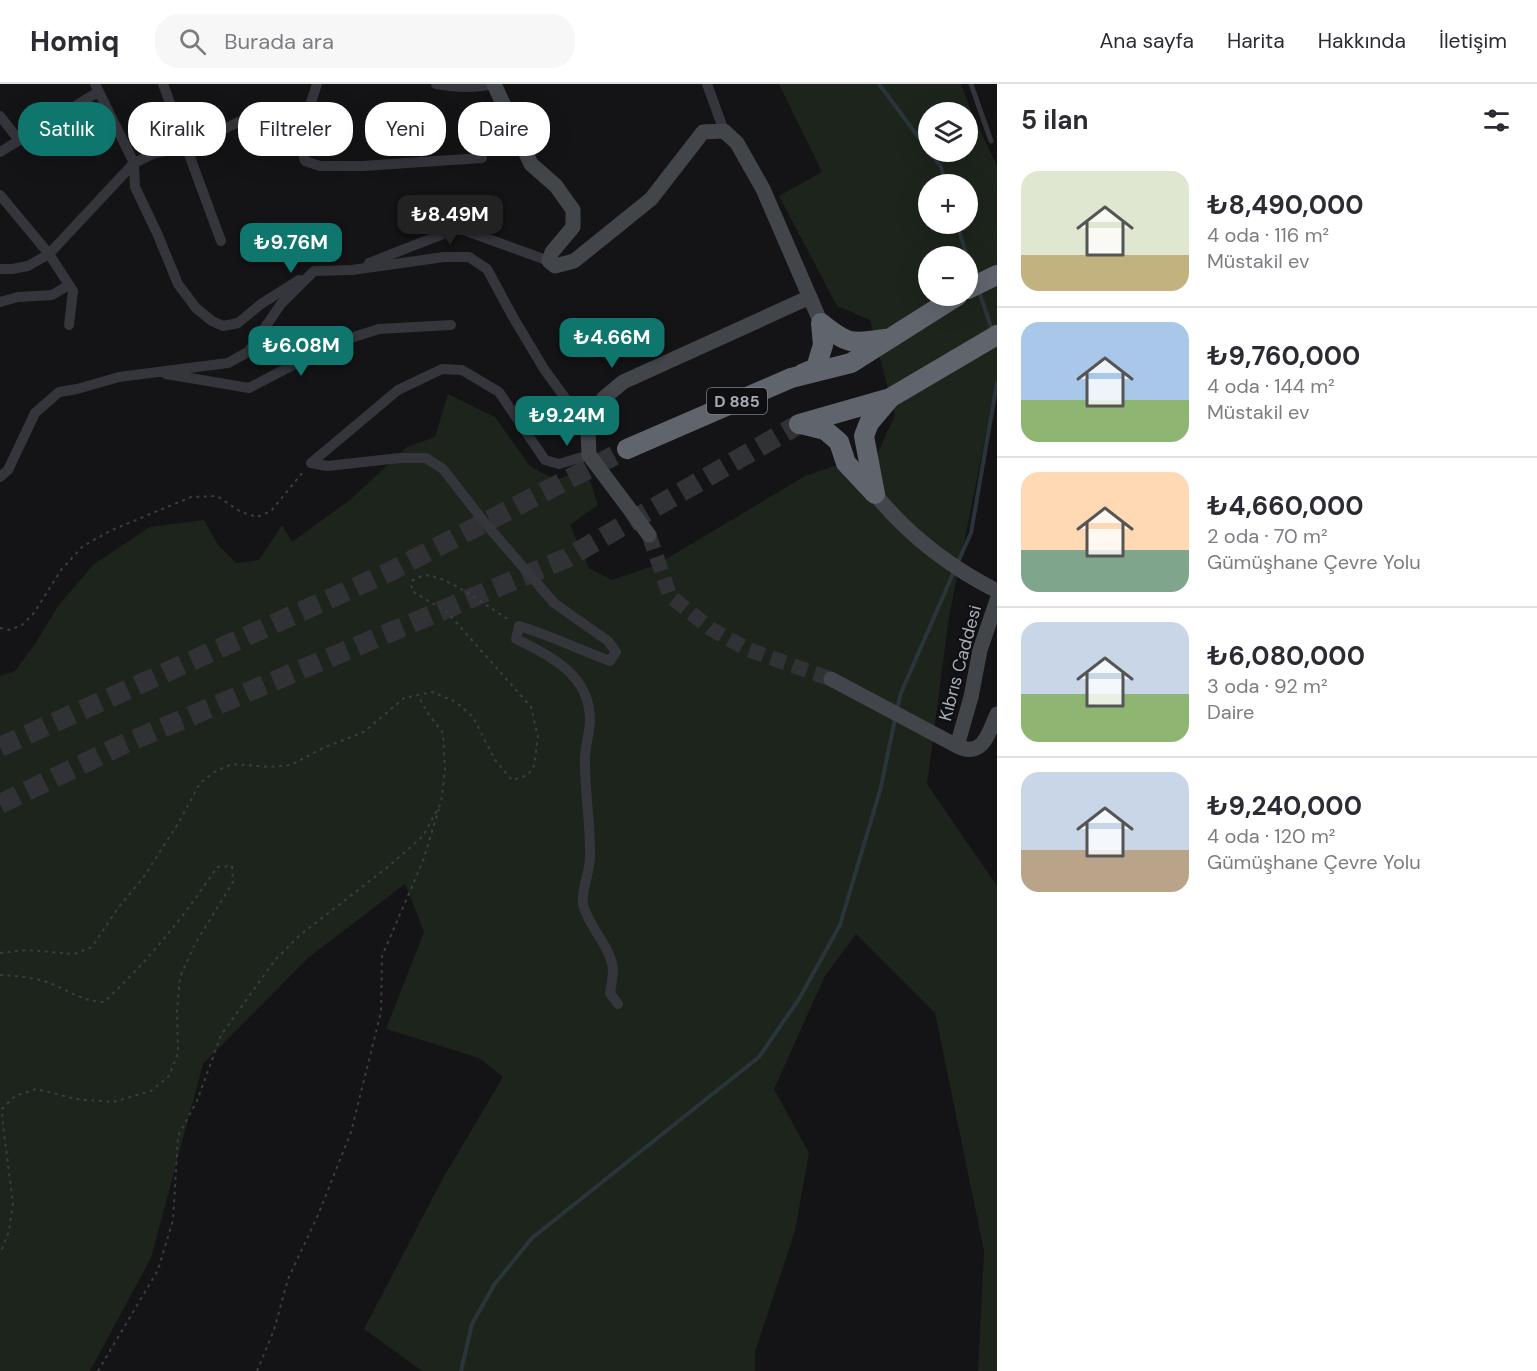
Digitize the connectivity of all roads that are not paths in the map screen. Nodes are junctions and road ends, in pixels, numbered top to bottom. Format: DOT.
graph roads {
  1 [pos="163,84"];
  2 [pos="317,84"];
  3 [pos="436,84"];
  4 [pos="493,84"];
  5 [pos="707,84"];
  6 [pos="971,84"];
  7 [pos="96,88"];
  8 [pos="75,102"];
  9 [pos="170,102"];
  10 [pos="311,102"];
  11 [pos="0,116"];
  12 [pos="724,131"];
  13 [pos="18,139"];
  14 [pos="18,141"];
  15 [pos="991,141"];
  16 [pos="0,152"];
  17 [pos="149,156"];
  18 [pos="189,156"];
  19 [pos="304,156"];
  20 [pos="482,158"];
  21 [pos="134,163"];
  22 [pos="0,195"];
  23 [pos="221,241"];
  24 [pos="49,254"];
  25 [pos="549,261"];
  26 [pos="0,269"];
  27 [pos="352,270"];
  28 [pos="314,271"];
  29 [pos="997,275"];
  30 [pos="978,284"];
  31 [pos="69,285"];
  32 [pos="810,297"];
  33 [pos="0,302"];
  34 [pos="942,306"];
  35 [pos="821,322"];
  36 [pos="69,325"];
  37 [pos="451,325"];
  38 [pos="997,335"];
  39 [pos="891,339"];
  40 [pos="153,372"];
  41 [pos="791,378"];
  42 [pos="890,399"];
  43 [pos="574,410"];
  44 [pos="627,449"];
  45 [pos="589,456"];
  46 [pos="0,477"];
  47 [pos="875,494"];
  48 [pos="649,535"];
  49 [pos="990,587"];
  50 [pos="997,600"];
  51 [pos="831,679"];
  52 [pos="997,714"];
  53 [pos="953,744"];
  54 [pos="618,1004"];
  1 -- 9 [label="street"];
  2 -- 10 [label="street"];
  3 -- 4 [label="street"];
  4 -- 25 [label="street"];
  5 -- 12 [label="street"];
  6 -- 15 [label="lane"];
  7 -- 8 [label="street"];
  7 -- 21 [label="street"];
  11 -- 13 [label="street"];
  12 -- 25 [label="street"];
  12 -- 32 [label="street"];
  14 -- 16 [label="street"];
  17 -- 21 [label="street"];
  18 -- 23 [label="street"];
  19 -- 20 [label="street"];
  21 -- 24 [label="street"];
  21 -- 28 [label="street"];
  22 -- 24 [label="street"];
  24 -- 26 [label="street"];
  24 -- 31 [label="street"];
  25 -- 27 [label="street"];
  27 -- 28 [label="street"];
  27 -- 43 [label="street"];
  28 -- 40 [label="street"];
  29 -- 30 [label="highway"];
  31 -- 33 [label="street"];
  31 -- 36 [label="street"];
  32 -- 35 [label="street"];
  32 -- 45 [label="street"];
  34 -- 39 [label="highway, D 885"];
  35 -- 39 [label="highway"];
  35 -- 41 [label="highway"];
  37 -- 40 [label="street"];
  38 -- 42 [label="highway"];
  39 -- 41 [label="highway, D 885"];
  40 -- 46 [label="street"];
  41 -- 44 [label="highway, D 885"];
  42 -- 47 [label="highway"];
  42 -- 47 [label="highway"];
  45 -- 48 [label="street"];
  45 -- 54 [label="street"];
  47 -- 49 [label="street"];
  50 -- 53 [label="street, Kıbrıs Caddesi"];
  51 -- 53 [label="street"];
  52 -- 53 [label="street, Kıbrıs Caddesi"];
}
